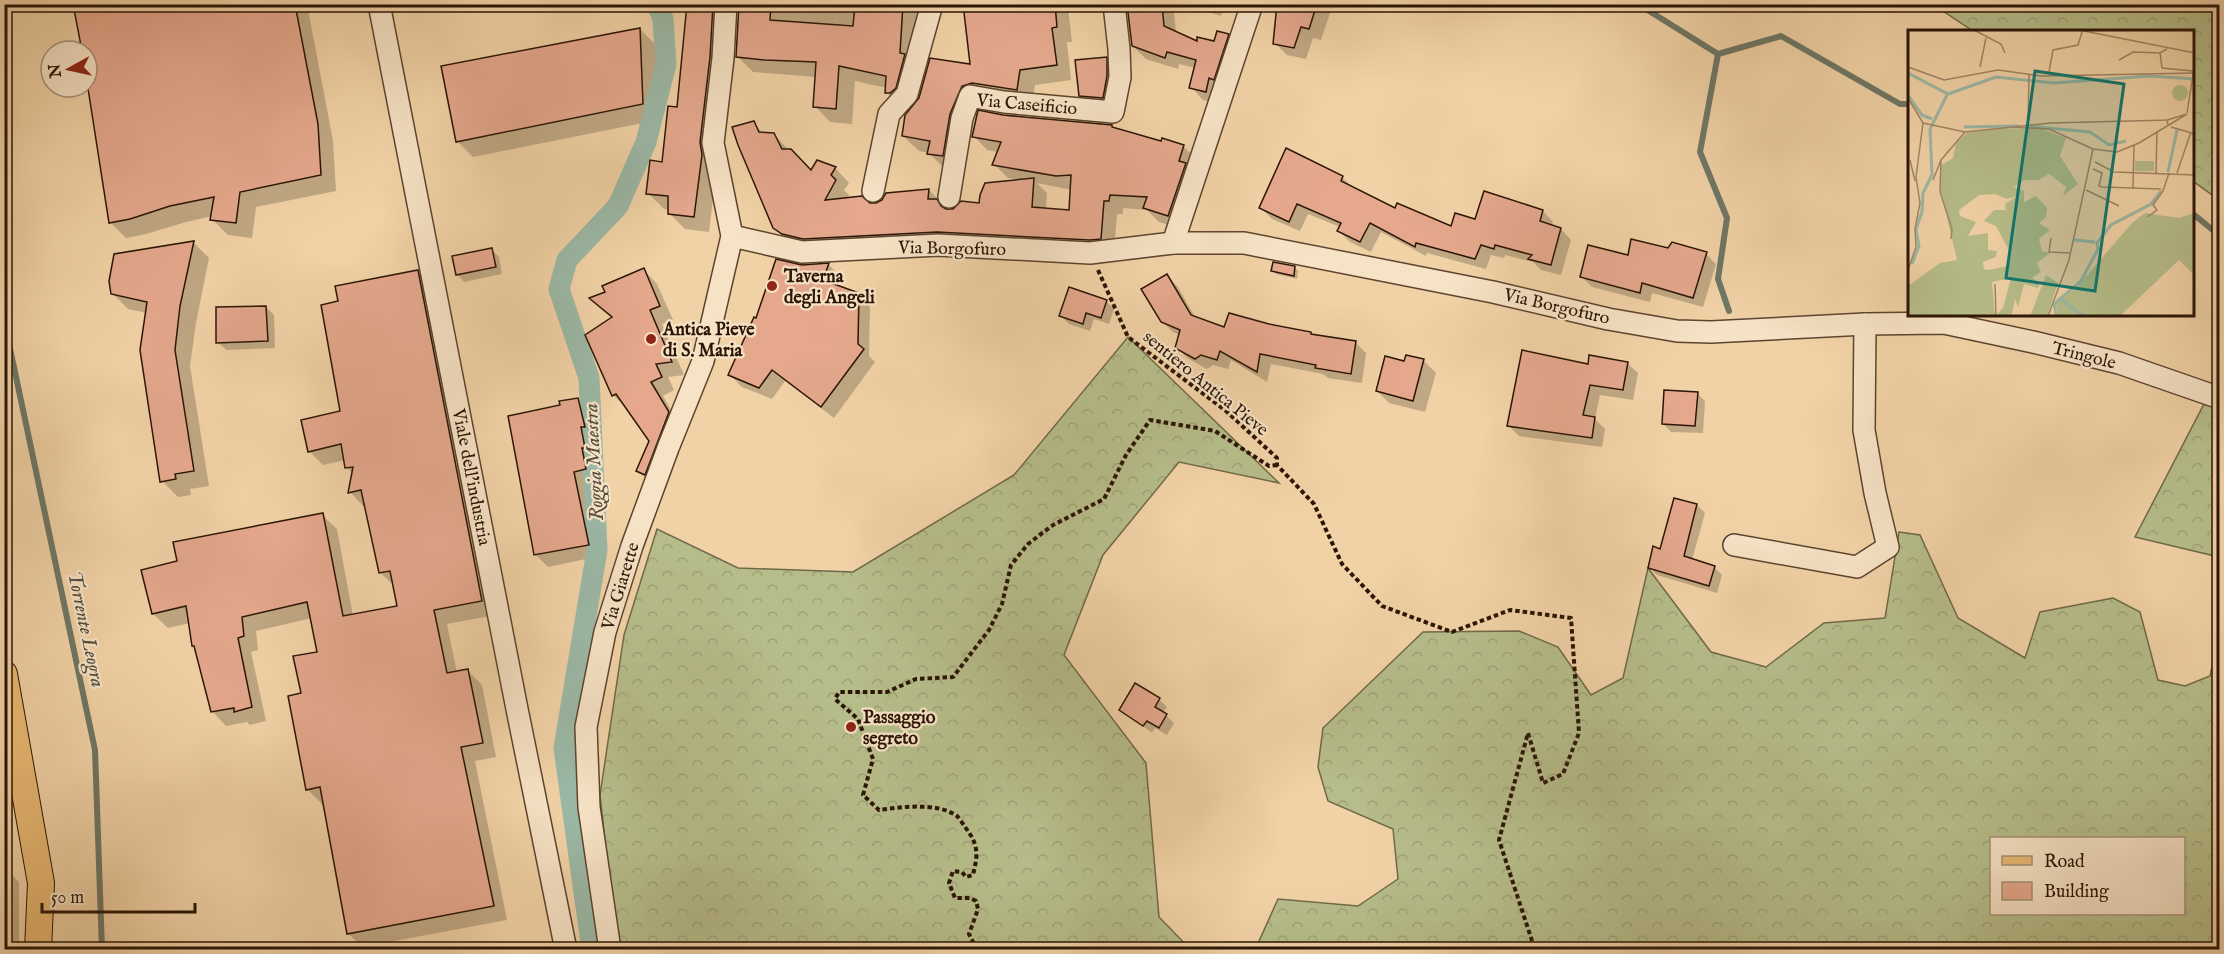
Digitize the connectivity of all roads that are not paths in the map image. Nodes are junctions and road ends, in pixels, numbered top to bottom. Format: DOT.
graph roads {
  1 [pos="379,4"];
  2 [pos="726,4"];
  3 [pos="932,4"];
  4 [pos="1114,4"];
  5 [pos="1252,4"];
  6 [pos="873,191"];
  7 [pos="949,197"];
  8 [pos="732,236"];
  9 [pos="1173,243"];
  10 [pos="1944,323"];
  11 [pos="1865,324"];
  12 [pos="2220,398"];
  13 [pos="1734,545"];
  14 [pos="4,674"];
  15 [pos="38,950"];
  16 [pos="566,950"];
  17 [pos="610,950"];
  1 -- 16 [label="street, Viale dell'industria"];
  2 -- 8 [label="street"];
  3 -- 6 [label="street"];
  4 -- 7 [label="street, Via Caseificio"];
  5 -- 9 [label="street"];
  8 -- 9 [label="street, Via Borgofuro"];
  8 -- 17 [label="street, Via Giarette"];
  9 -- 11 [label="street, Via Borgofuro"];
  10 -- 11 [label="street, Via Borgofuro"];
  10 -- 12 [label="street, Tringole"];
  11 -- 13 [label="street"];
  14 -- 15 [label="main road"];
}
